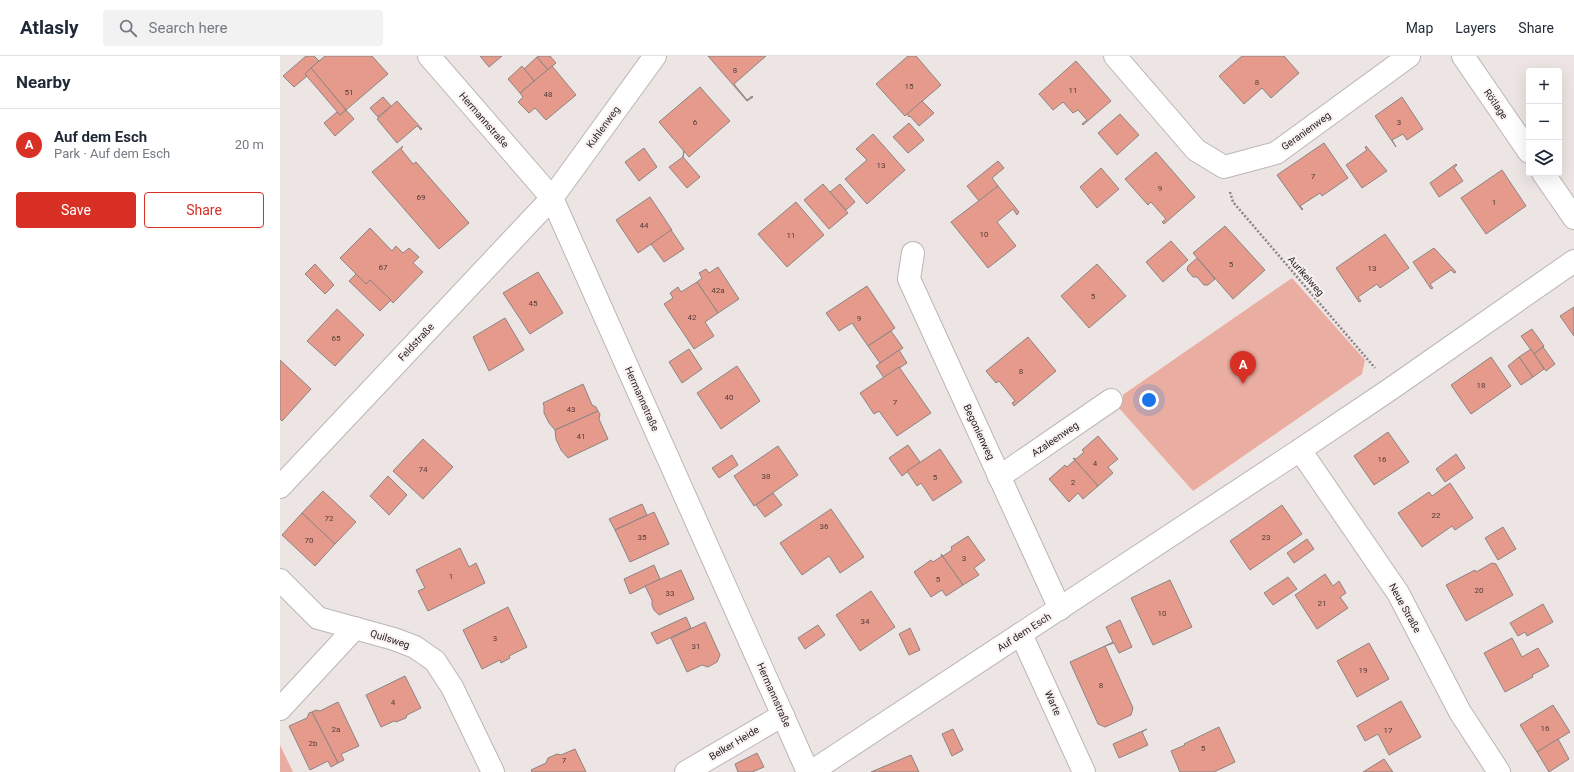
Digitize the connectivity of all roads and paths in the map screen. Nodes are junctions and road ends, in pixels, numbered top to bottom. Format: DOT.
graph roads {
  1 [pos="428,56"];
  2 [pos="654,56"];
  3 [pos="1115,56"];
  4 [pos="1409,56"];
  5 [pos="1463,56"];
  6 [pos="1526,148"];
  7 [pos="1224,167"];
  8 [pos="1545,176"];
  9 [pos="552,198"];
  10 [pos="1574,218"];
  11 [pos="913,253"];
  12 [pos="1574,261"];
  13 [pos="1392,388"];
  14 [pos="1111,400"];
  15 [pos="1300,450"];
  16 [pos="999,477"];
  17 [pos="280,487"];
  18 [pos="280,580"];
  19 [pos="1060,609"];
  20 [pos="355,628"];
  21 [pos="1021,634"];
  22 [pos="280,709"];
  23 [pos="783,714"];
  24 [pos="493,772"];
  25 [pos="686,772"];
  26 [pos="810,772"];
  27 [pos="1084,772"];
  28 [pos="1499,772"];
  1 -- 9 [label="street, Hermannstraße"];
  2 -- 9 [label="street, Kuhlenweg"];
  3 -- 7 [label="street"];
  4 -- 7 [label="street, Geranienweg"];
  5 -- 6 [label="street, Rötlage"];
  7 -- 13 [label="path, Aurikelweg"];
  8 -- 10 [label="street"];
  9 -- 17 [label="street, Feldstraße"];
  9 -- 23 [label="street, Hermannstraße"];
  11 -- 16 [label="street, Begonienweg"];
  12 -- 13 [label="street, Auf dem Esch"];
  13 -- 15 [label="street, Auf dem Esch"];
  14 -- 16 [label="street, Azaleenweg"];
  15 -- 19 [label="street, Auf dem Esch"];
  15 -- 28 [label="street, Neue Straße"];
  16 -- 19 [label="street, Begonienweg"];
  18 -- 20 [label="street, Quilsweg"];
  19 -- 21 [label="street, Auf dem Esch"];
  20 -- 22 [label="street"];
  20 -- 24 [label="street, Quilsweg"];
  21 -- 26 [label="street, Auf dem Esch"];
  21 -- 27 [label="street, Warte"];
  23 -- 25 [label="street, Belker Heide"];
  23 -- 26 [label="street, Hermannstraße"];
}
